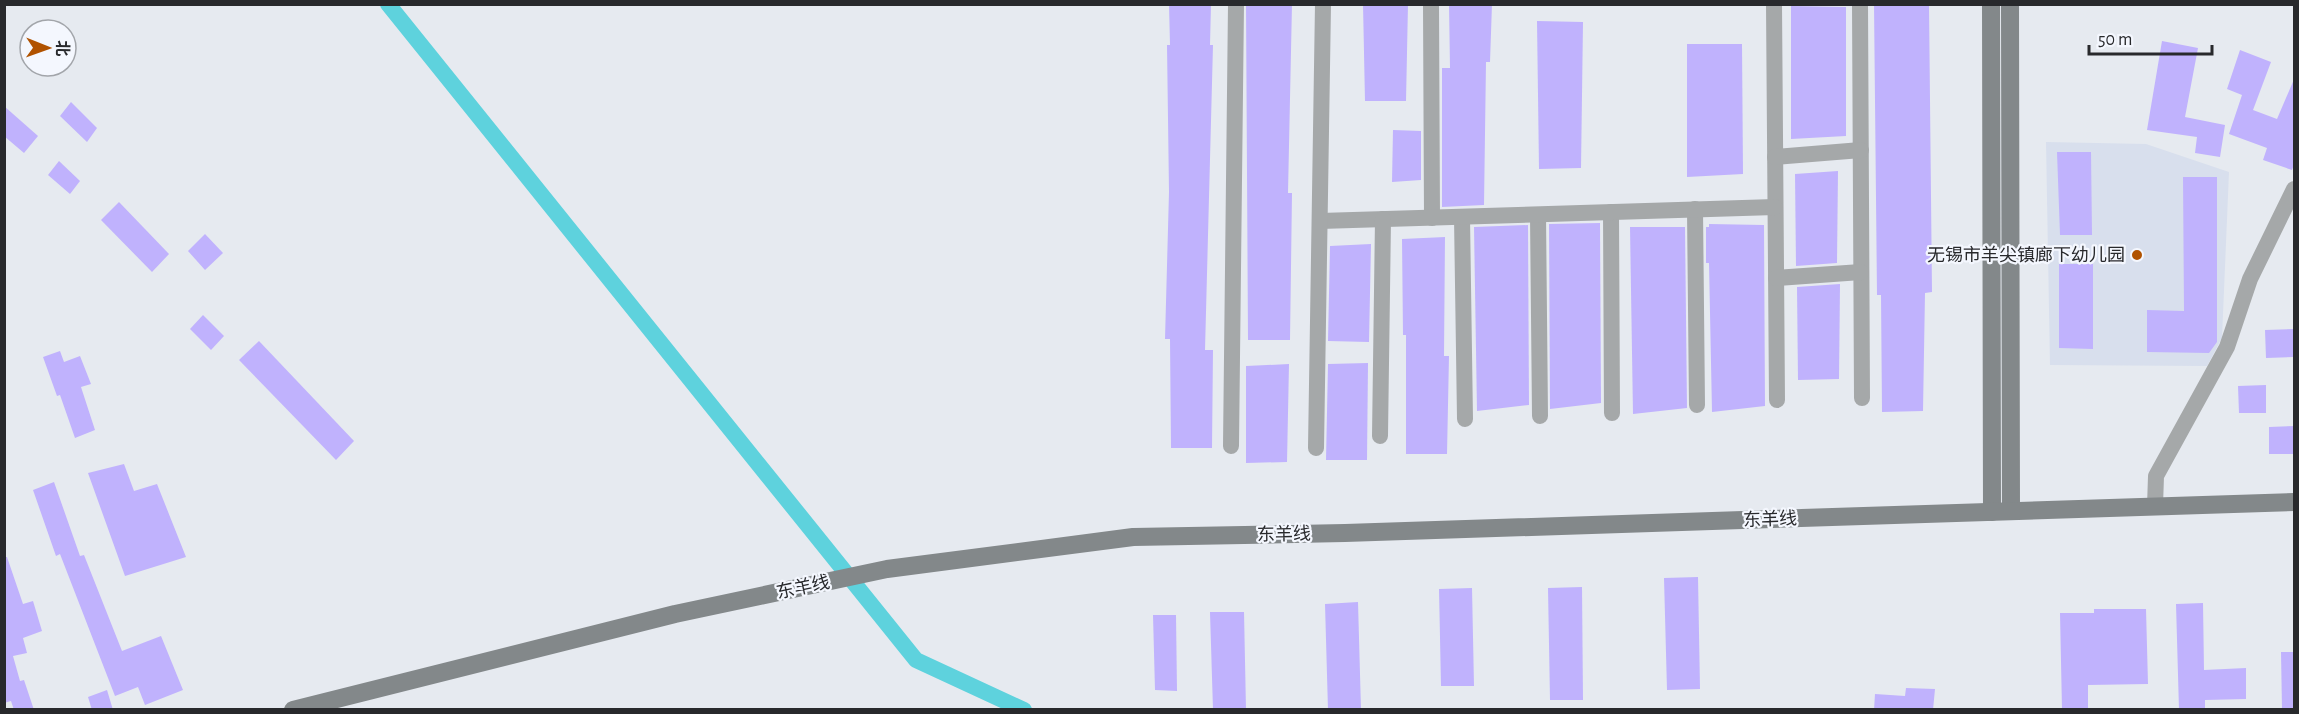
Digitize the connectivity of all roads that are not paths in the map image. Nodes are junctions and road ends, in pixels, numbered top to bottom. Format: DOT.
graph roads {
  1 [pos="1236,4"];
  2 [pos="1323,4"];
  3 [pos="1431,4"];
  4 [pos="1774,4"];
  5 [pos="1860,4"];
  6 [pos="1991,4"];
  7 [pos="2010,4"];
  8 [pos="1861,150"];
  9 [pos="1775,157"];
  10 [pos="2295,189"];
  11 [pos="1775,207"];
  12 [pos="1695,209"];
  13 [pos="1611,212"];
  14 [pos="1538,214"];
  15 [pos="1462,217"];
  16 [pos="1432,218"];
  17 [pos="1383,219"];
  18 [pos="1320,221"];
  19 [pos="1861,272"];
  20 [pos="1776,278"];
  21 [pos="1862,398"];
  22 [pos="1777,400"];
  23 [pos="1697,405"];
  24 [pos="1612,413"];
  25 [pos="1540,416"];
  26 [pos="1465,419"];
  27 [pos="1380,436"];
  28 [pos="1231,446"];
  29 [pos="1316,448"];
  30 [pos="2295,502"];
  31 [pos="2156,506"];
  32 [pos="2011,511"];
  33 [pos="1992,512"];
  34 [pos="292,710"];
  1 -- 28 [label="street"];
  2 -- 18 [label="street"];
  3 -- 16 [label="street"];
  4 -- 9 [label="street"];
  5 -- 8 [label="street"];
  6 -- 33 [label="main road"];
  7 -- 32 [label="main road"];
  8 -- 9 [label="street"];
  8 -- 19 [label="street"];
  9 -- 11 [label="street"];
  10 -- 31 [label="street"];
  11 -- 12 [label="street"];
  11 -- 20 [label="street"];
  12 -- 13 [label="street"];
  12 -- 23 [label="street"];
  13 -- 14 [label="street"];
  13 -- 24 [label="street"];
  14 -- 15 [label="street"];
  14 -- 25 [label="street"];
  15 -- 16 [label="street"];
  15 -- 26 [label="street"];
  16 -- 17 [label="street"];
  17 -- 18 [label="street"];
  17 -- 27 [label="street"];
  18 -- 29 [label="street"];
  19 -- 20 [label="street"];
  19 -- 21 [label="street"];
  20 -- 22 [label="street"];
  30 -- 31 [label="main road, 东羊线"];
  31 -- 32 [label="main road, 东羊线"];
  32 -- 33 [label="main road, 东羊线"];
  33 -- 34 [label="main road, 东羊线"];
}
